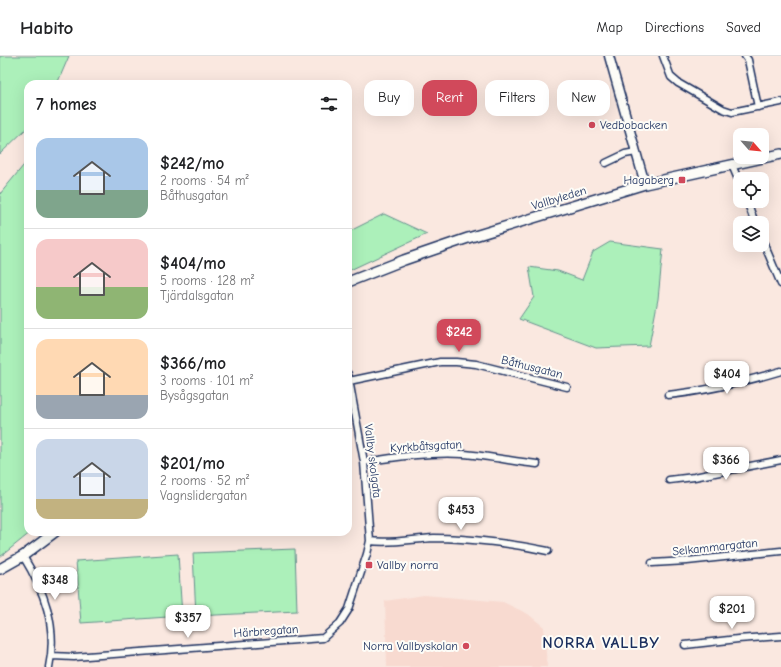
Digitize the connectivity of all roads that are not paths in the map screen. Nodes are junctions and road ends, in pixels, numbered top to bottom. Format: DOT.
graph roads {
  1 [pos="609,56"];
  2 [pos="663,56"];
  3 [pos="745,56"];
  4 [pos="781,102"];
  5 [pos="758,107"];
  6 [pos="636,152"];
  7 [pos="781,154"];
  8 [pos="606,163"];
  9 [pos="732,165"];
  10 [pos="735,172"];
  11 [pos="645,184"];
  12 [pos="767,252"];
  13 [pos="352,280"];
  14 [pos="781,284"];
  15 [pos="781,371"];
  16 [pos="352,380"];
  17 [pos="567,387"];
  18 [pos="668,395"];
  19 [pos="352,397"];
  20 [pos="781,460"];
  21 [pos="364,462"];
  22 [pos="537,464"];
  23 [pos="668,480"];
  24 [pos="50,536"];
  25 [pos="370,541"];
  26 [pos="781,551"];
  27 [pos="548,552"];
  28 [pos="23,556"];
  29 [pos="652,563"];
  30 [pos="0,569"];
  31 [pos="781,636"];
  32 [pos="686,645"];
  33 [pos="52,656"];
  34 [pos="49,667"];
  1 -- 6 [label="street"];
  2 -- 5 [label="street"];
  3 -- 5 [label="street"];
  4 -- 5 [label="street"];
  6 -- 8 [label="street"];
  6 -- 11 [label="street"];
  7 -- 9 [label="main road, Vallbyleden"];
  9 -- 10 [label="street"];
  9 -- 11 [label="main road, Vallbyleden"];
  11 -- 13 [label="main road, Vallbyleden"];
  12 -- 14 [label="street"];
  15 -- 18 [label="street"];
  16 -- 17 [label="street, Båthusgatan"];
  19 -- 21 [label="street, Vallby skolgata"];
  20 -- 23 [label="street"];
  21 -- 22 [label="street, Kyrkbåtsgatan"];
  21 -- 25 [label="street, Vallby skolgata"];
  24 -- 28 [label="main road"];
  25 -- 27 [label="street"];
  25 -- 33 [label="street, Härbregatan"];
  26 -- 29 [label="street, Selkammargatan"];
  28 -- 30 [label="main road"];
  28 -- 33 [label="street"];
  31 -- 32 [label="street"];
  33 -- 34 [label="street"];
}
